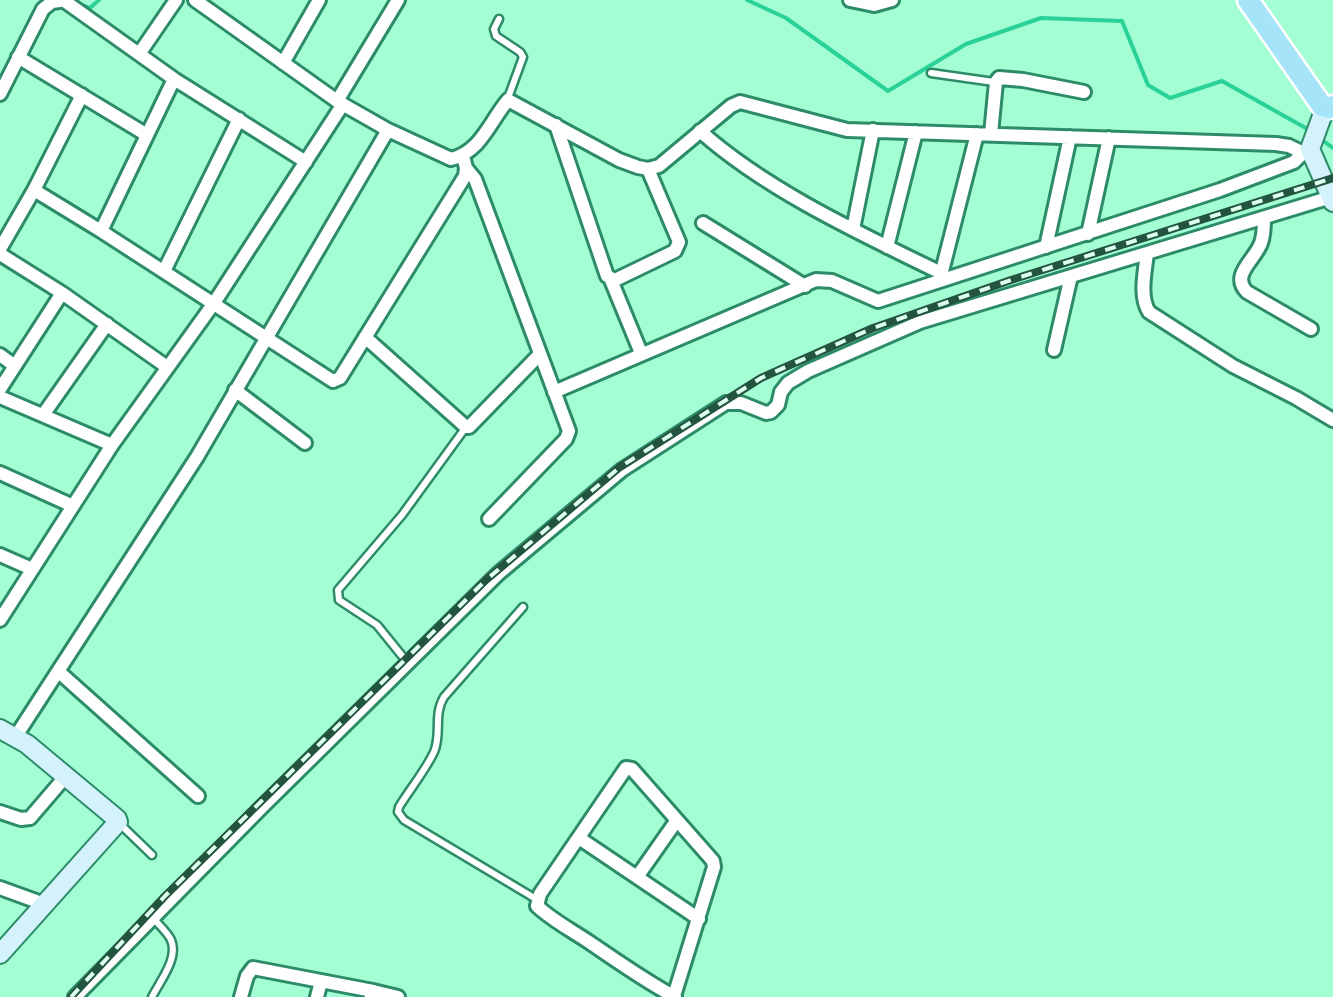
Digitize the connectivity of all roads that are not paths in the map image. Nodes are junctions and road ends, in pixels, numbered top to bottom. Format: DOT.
graph roads {
  1 [pos="176,0"];
  2 [pos="196,0"];
  3 [pos="318,0"];
  4 [pos="398,0"];
  5 [pos="850,0"];
  6 [pos="892,0"];
  7 [pos="1248,0"];
  8 [pos="67,1"];
  9 [pos="875,2"];
  10 [pos="500,19"];
  11 [pos="139,54"];
  12 [pos="18,57"];
  13 [pos="283,63"];
  14 [pos="931,74"];
  15 [pos="174,79"];
  16 [pos="996,82"];
  17 [pos="1084,92"];
  18 [pos="0,94"];
  19 [pos="82,96"];
  20 [pos="508,100"];
  21 [pos="340,103"];
  22 [pos="1326,113"];
  23 [pos="239,120"];
  24 [pos="556,126"];
  25 [pos="388,130"];
  26 [pos="873,130"];
  27 [pos="700,131"];
  28 [pos="916,132"];
  29 [pos="984,134"];
  30 [pos="147,135"];
  31 [pos="1070,137"];
  32 [pos="1109,138"];
  33 [pos="1309,153"];
  34 [pos="306,162"];
  35 [pos="464,162"];
  36 [pos="648,168"];
  37 [pos="34,190"];
  38 [pos="1332,200"];
  39 [pos="1264,218"];
  40 [pos="703,223"];
  41 [pos="853,229"];
  42 [pos="101,231"];
  43 [pos="1088,234"];
  44 [pos="888,247"];
  45 [pos="1046,247"];
  46 [pos="0,252"];
  47 [pos="1147,253"];
  48 [pos="164,271"];
  49 [pos="1071,276"];
  50 [pos="940,277"];
  51 [pos="611,280"];
  52 [pos="805,286"];
  53 [pos="62,293"];
  54 [pos="214,303"];
  55 [pos="107,324"];
  56 [pos="1311,329"];
  57 [pos="266,338"];
  58 [pos="365,338"];
  59 [pos="1054,350"];
  60 [pos="641,353"];
  61 [pos="540,354"];
  62 [pos="0,356"];
  63 [pos="15,366"];
  64 [pos="168,367"];
  65 [pos="235,390"];
  66 [pos="554,392"];
  67 [pos="0,393"];
  68 [pos="43,415"];
  69 [pos="1333,420"];
  70 [pos="466,427"];
  71 [pos="304,443"];
  72 [pos="112,445"];
  73 [pos="0,473"];
  74 [pos="74,506"];
  75 [pos="489,519"];
  76 [pos="0,554"];
  77 [pos="32,569"];
  78 [pos="523,607"];
  79 [pos="0,620"];
  80 [pos="408,663"];
  81 [pos="59,672"];
  82 [pos="8,733"];
  83 [pos="66,776"];
  84 [pos="198,796"];
  85 [pos="0,812"];
  86 [pos="676,820"];
  87 [pos="118,822"];
  88 [pos="579,838"];
  89 [pos="152,855"];
  90 [pos="636,877"];
  91 [pos="0,888"];
  92 [pos="537,900"];
  93 [pos="44,904"];
  94 [pos="153,918"];
  95 [pos="698,919"];
  96 [pos="0,954"];
  97 [pos="321,981"];
  98 [pos="372,994"];
  99 [pos="76,997"];
  100 [pos="152,997"];
  101 [pos="241,997"];
  102 [pos="317,997"];
  103 [pos="398,997"];
  104 [pos="674,997"];
  1 -- 11 [label="street"];
  2 -- 13 [label="street"];
  3 -- 13 [label="street"];
  4 -- 21 [label="street"];
  5 -- 9 [label="street"];
  6 -- 9 [label="street"];
  7 -- 22 [label="main road"];
  8 -- 11 [label="street"];
  8 -- 12 [label="street"];
  10 -- 20 [label="lane"];
  11 -- 15 [label="street"];
  12 -- 18 [label="street"];
  12 -- 19 [label="street"];
  13 -- 21 [label="street"];
  14 -- 16 [label="lane"];
  15 -- 23 [label="street"];
  15 -- 30 [label="street"];
  16 -- 17 [label="street"];
  16 -- 29 [label="street"];
  19 -- 30 [label="street"];
  19 -- 37 [label="street"];
  20 -- 24 [label="street"];
  20 -- 35 [label="street"];
  21 -- 25 [label="street"];
  21 -- 34 [label="street"];
  22 -- 33 [label="street"];
  23 -- 34 [label="street"];
  23 -- 48 [label="street"];
  24 -- 36 [label="street"];
  24 -- 51 [label="street"];
  25 -- 35 [label="street"];
  25 -- 57 [label="street"];
  26 -- 27 [label="street"];
  26 -- 28 [label="street"];
  26 -- 41 [label="street"];
  27 -- 36 [label="street"];
  27 -- 41 [label="street"];
  28 -- 29 [label="street"];
  28 -- 44 [label="street"];
  29 -- 31 [label="street"];
  29 -- 50 [label="street"];
  30 -- 42 [label="street"];
  31 -- 32 [label="street"];
  31 -- 45 [label="street"];
  32 -- 33 [label="street"];
  32 -- 43 [label="street"];
  33 -- 38 [label="street"];
  33 -- 43 [label="street"];
  34 -- 54 [label="street"];
  35 -- 58 [label="street"];
  35 -- 61 [label="street"];
  36 -- 51 [label="street"];
  37 -- 42 [label="street"];
  37 -- 46 [label="street"];
  38 -- 39 [label="street"];
  39 -- 47 [label="street"];
  39 -- 56 [label="street"];
  40 -- 52 [label="street"];
  41 -- 44 [label="street"];
  42 -- 48 [label="street"];
  43 -- 45 [label="street"];
  44 -- 50 [label="street"];
  45 -- 50 [label="street"];
  46 -- 53 [label="street"];
  47 -- 49 [label="street"];
  47 -- 69 [label="street"];
  48 -- 54 [label="street"];
  49 -- 59 [label="street"];
  49 -- 80 [label="street"];
  50 -- 52 [label="street"];
  51 -- 60 [label="street"];
  52 -- 60 [label="street"];
  53 -- 55 [label="street"];
  53 -- 63 [label="street"];
  54 -- 57 [label="street"];
  54 -- 64 [label="street"];
  55 -- 64 [label="street"];
  55 -- 68 [label="street"];
  57 -- 58 [label="street"];
  57 -- 65 [label="street"];
  58 -- 70 [label="street"];
  60 -- 66 [label="street"];
  61 -- 66 [label="street"];
  61 -- 70 [label="street"];
  62 -- 63 [label="street"];
  63 -- 67 [label="street"];
  64 -- 72 [label="street"];
  65 -- 71 [label="street"];
  65 -- 81 [label="street"];
  66 -- 75 [label="street"];
  67 -- 68 [label="street"];
  68 -- 72 [label="street"];
  70 -- 80 [label="lane"];
  72 -- 74 [label="street"];
  73 -- 74 [label="street"];
  74 -- 77 [label="street"];
  76 -- 77 [label="street"];
  77 -- 79 [label="street"];
  78 -- 92 [label="lane"];
  80 -- 94 [label="street"];
  81 -- 82 [label="street"];
  81 -- 84 [label="street"];
  82 -- 83 [label="street"];
  83 -- 85 [label="street"];
  83 -- 87 [label="street"];
  86 -- 88 [label="street"];
  86 -- 90 [label="street"];
  86 -- 95 [label="street"];
  87 -- 89 [label="lane"];
  87 -- 93 [label="street"];
  88 -- 90 [label="street"];
  88 -- 92 [label="street"];
  90 -- 95 [label="street"];
  91 -- 93 [label="street"];
  92 -- 104 [label="street"];
  93 -- 96 [label="street"];
  94 -- 99 [label="street"];
  94 -- 100 [label="lane"];
  95 -- 104 [label="street"];
  97 -- 98 [label="street"];
  97 -- 101 [label="street"];
  97 -- 102 [label="street"];
  98 -- 103 [label="street"];
}
